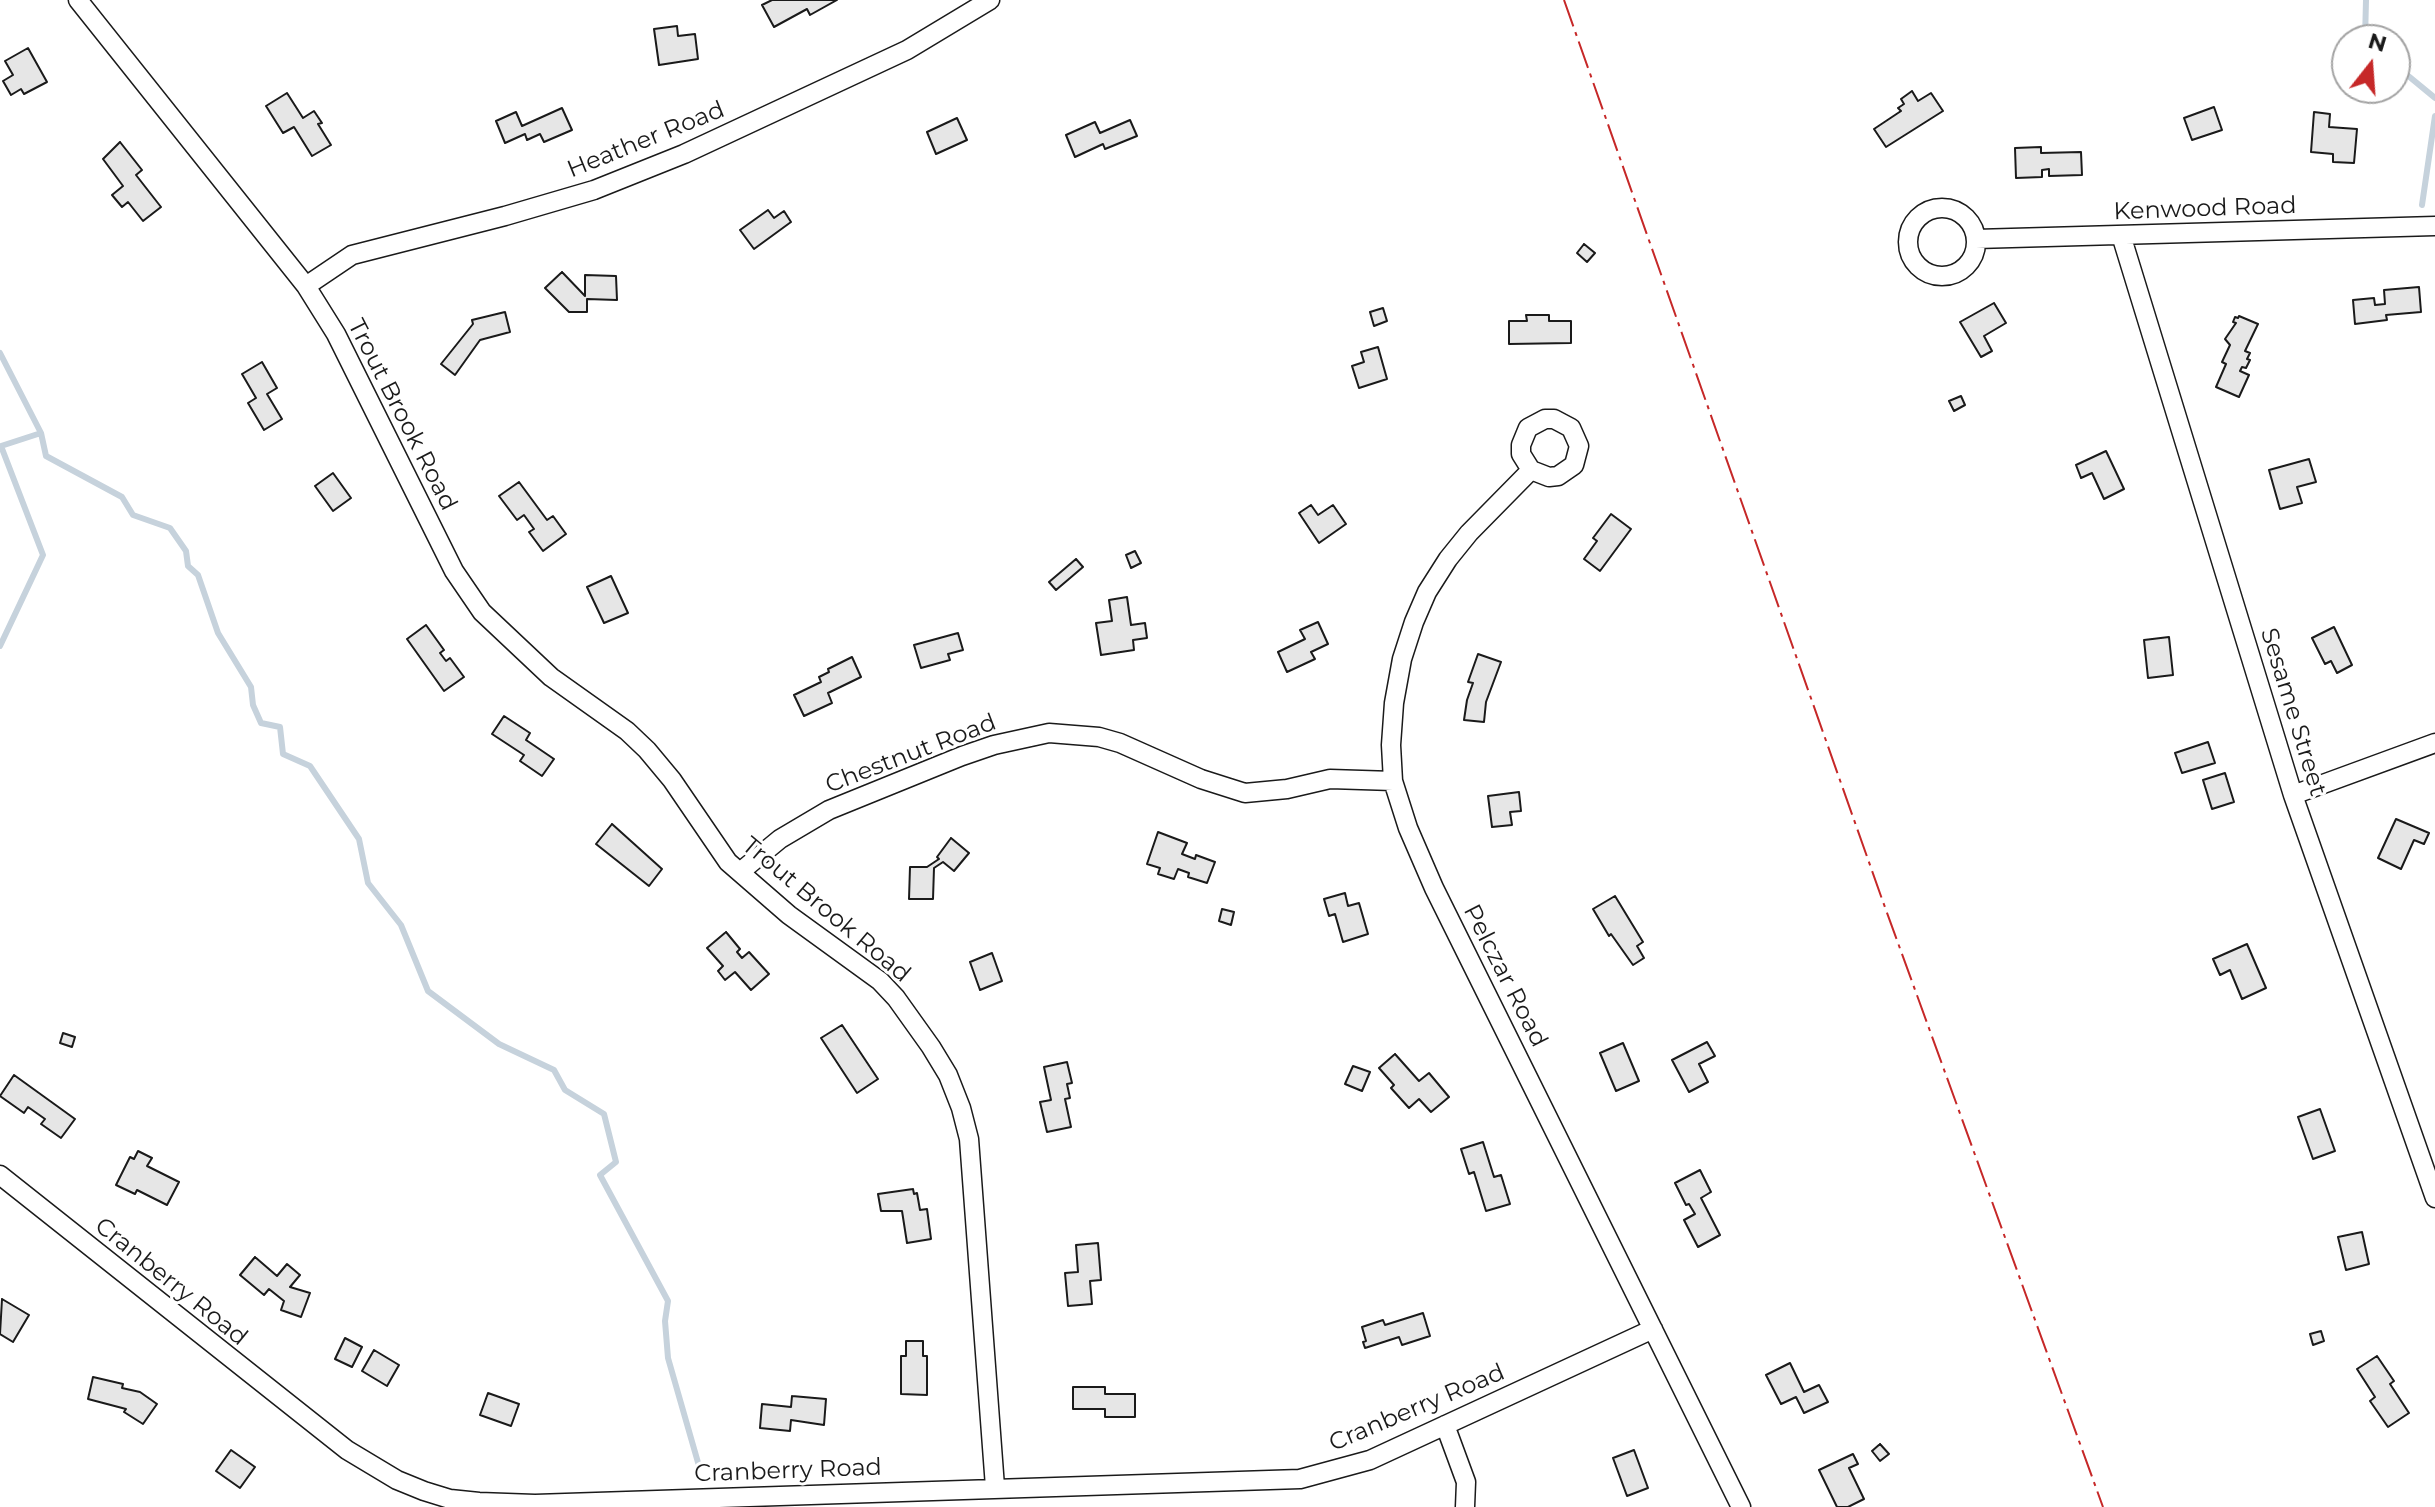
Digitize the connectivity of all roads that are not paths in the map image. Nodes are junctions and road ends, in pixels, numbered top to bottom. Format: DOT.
graph roads {
  1 [pos="78,0"];
  2 [pos="990,0"];
  3 [pos="2435,226"];
  4 [pos="2121,235"];
  5 [pos="1976,239"];
  6 [pos="306,286"];
  7 [pos="1531,470"];
  8 [pos="2435,743"];
  9 [pos="1393,781"];
  10 [pos="2293,795"];
  11 [pos="740,872"];
  12 [pos="0,1175"];
  13 [pos="2435,1198"];
  14 [pos="1653,1329"];
  15 [pos="1445,1425"];
  16 [pos="995,1487"];
  17 [pos="1465,1507"];
  18 [pos="1741,1507"];
  1 -- 6 [label="street, Trout Brook Road"];
  2 -- 6 [label="street, Heather Road"];
  3 -- 4 [label="street, Kenwood Road"];
  4 -- 5 [label="street, Kenwood Road"];
  4 -- 10 [label="street, Sesame Street"];
  6 -- 11 [label="street, Trout Brook Road"];
  7 -- 9 [label="street, Pelczar Road"];
  8 -- 10 [label="street"];
  9 -- 11 [label="street, Chestnut Road"];
  9 -- 14 [label="street, Pelczar Road"];
  10 -- 13 [label="street, Sesame Street"];
  11 -- 16 [label="street, Trout Brook Road"];
  12 -- 16 [label="street, Cranberry Road"];
  14 -- 15 [label="street, Cranberry Road"];
  14 -- 18 [label="street, Pelczar Road"];
  15 -- 16 [label="street, Cranberry Road"];
  15 -- 17 [label="street"];
}
